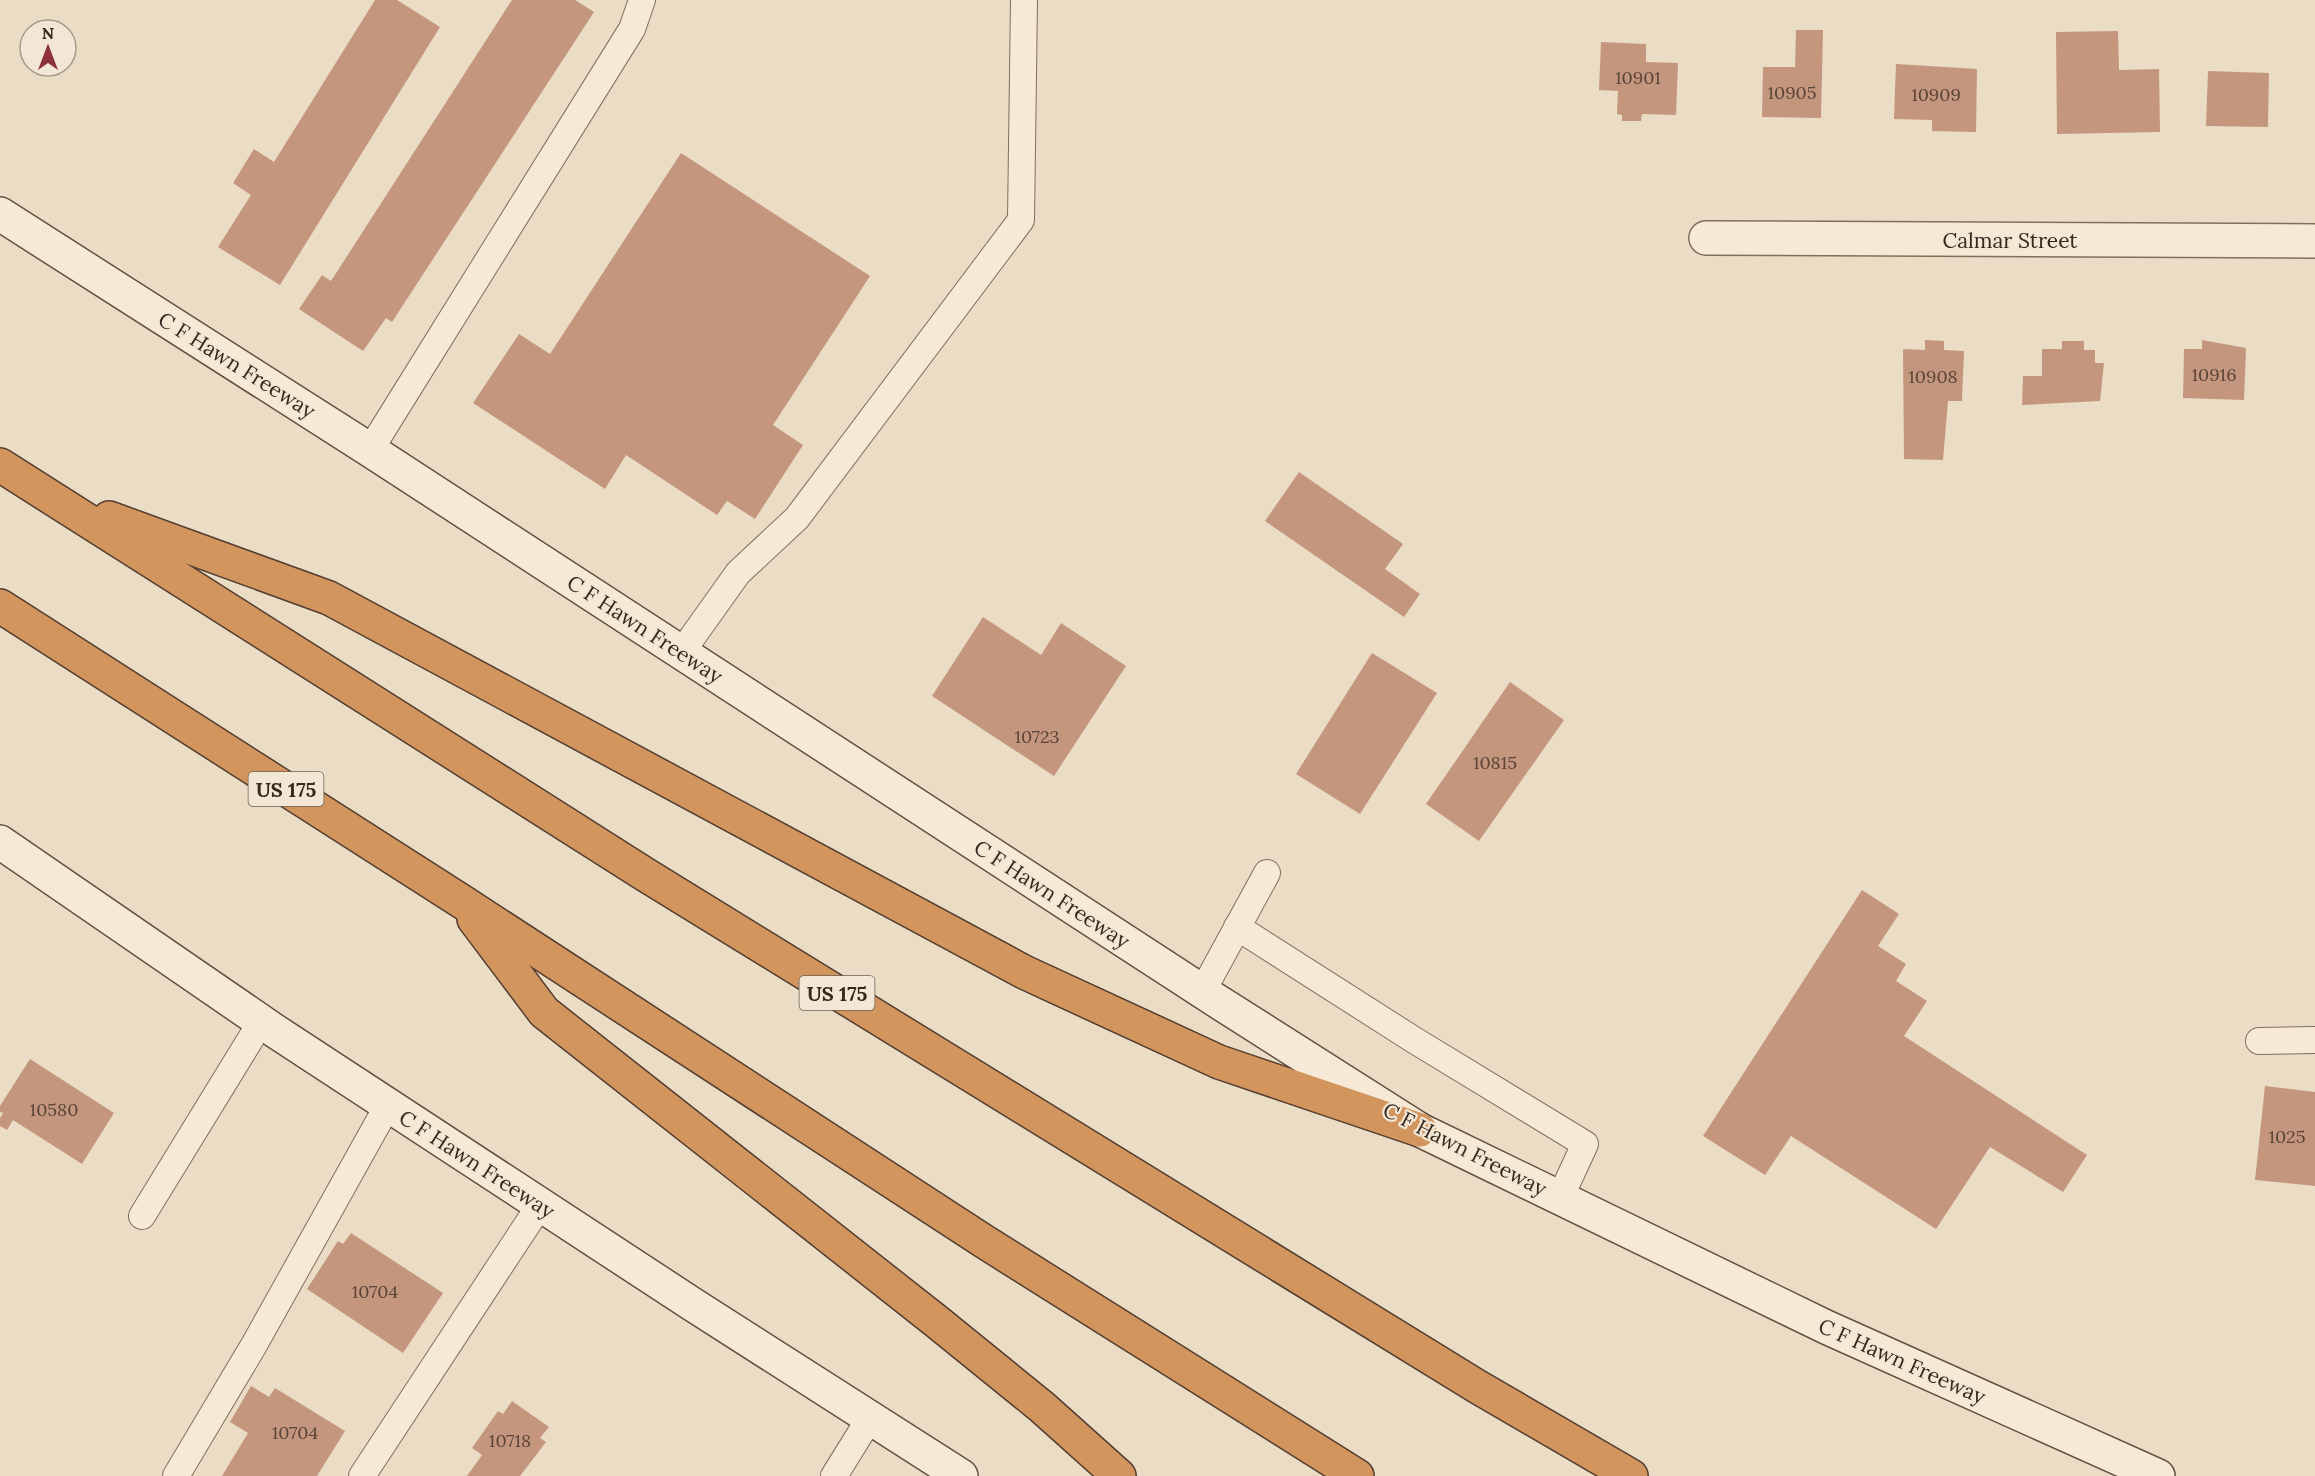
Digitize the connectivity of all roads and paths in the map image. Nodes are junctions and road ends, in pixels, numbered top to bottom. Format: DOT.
graph roads {
  1 [pos="642,0"];
  2 [pos="1024,0"];
  3 [pos="0,214"];
  4 [pos="1706,238"];
  5 [pos="2315,241"];
  6 [pos="370,450"];
  7 [pos="0,465"];
  8 [pos="51,497"];
  9 [pos="0,606"];
  10 [pos="681,653"];
  11 [pos="0,842"];
  12 [pos="1267,873"];
  13 [pos="461,901"];
  14 [pos="1237,927"];
  15 [pos="1202,992"];
  16 [pos="261,1022"];
  17 [pos="2315,1040"];
  18 [pos="2259,1041"];
  19 [pos="388,1106"];
  20 [pos="1420,1130"];
  21 [pos="1560,1198"];
  22 [pos="540,1205"];
  23 [pos="142,1216"];
  24 [pos="870,1418"];
  25 [pos="176,1476"];
  26 [pos="362,1476"];
  27 [pos="834,1476"];
  28 [pos="961,1476"];
  29 [pos="1119,1476"];
  30 [pos="1357,1476"];
  31 [pos="1631,1476"];
  32 [pos="2158,1476"];
  1 -- 6 [label="lane"];
  2 -- 10 [label="lane"];
  3 -- 6 [label="main road, C F Hawn Freeway"];
  4 -- 5 [label="main road, Calmar Street"];
  6 -- 10 [label="main road, C F Hawn Freeway"];
  7 -- 8 [label="highway, US 175"];
  8 -- 20 [label="highway"];
  8 -- 31 [label="highway, US 175"];
  9 -- 13 [label="highway, US 175"];
  10 -- 15 [label="main road, C F Hawn Freeway"];
  11 -- 16 [label="main road, C F Hawn Freeway"];
  12 -- 14 [label="lane"];
  13 -- 29 [label="highway"];
  13 -- 30 [label="highway, US 175"];
  14 -- 15 [label="lane"];
  14 -- 21 [label="lane"];
  15 -- 20 [label="main road, C F Hawn Freeway"];
  16 -- 19 [label="main road, C F Hawn Freeway"];
  16 -- 23 [label="lane"];
  17 -- 18 [label="lane"];
  19 -- 22 [label="main road, C F Hawn Freeway"];
  19 -- 25 [label="lane"];
  20 -- 21 [label="main road, C F Hawn Freeway"];
  21 -- 32 [label="main road, C F Hawn Freeway"];
  22 -- 24 [label="main road, C F Hawn Freeway"];
  22 -- 26 [label="lane"];
  24 -- 27 [label="lane"];
  24 -- 28 [label="main road, C F Hawn Freeway"];
}
